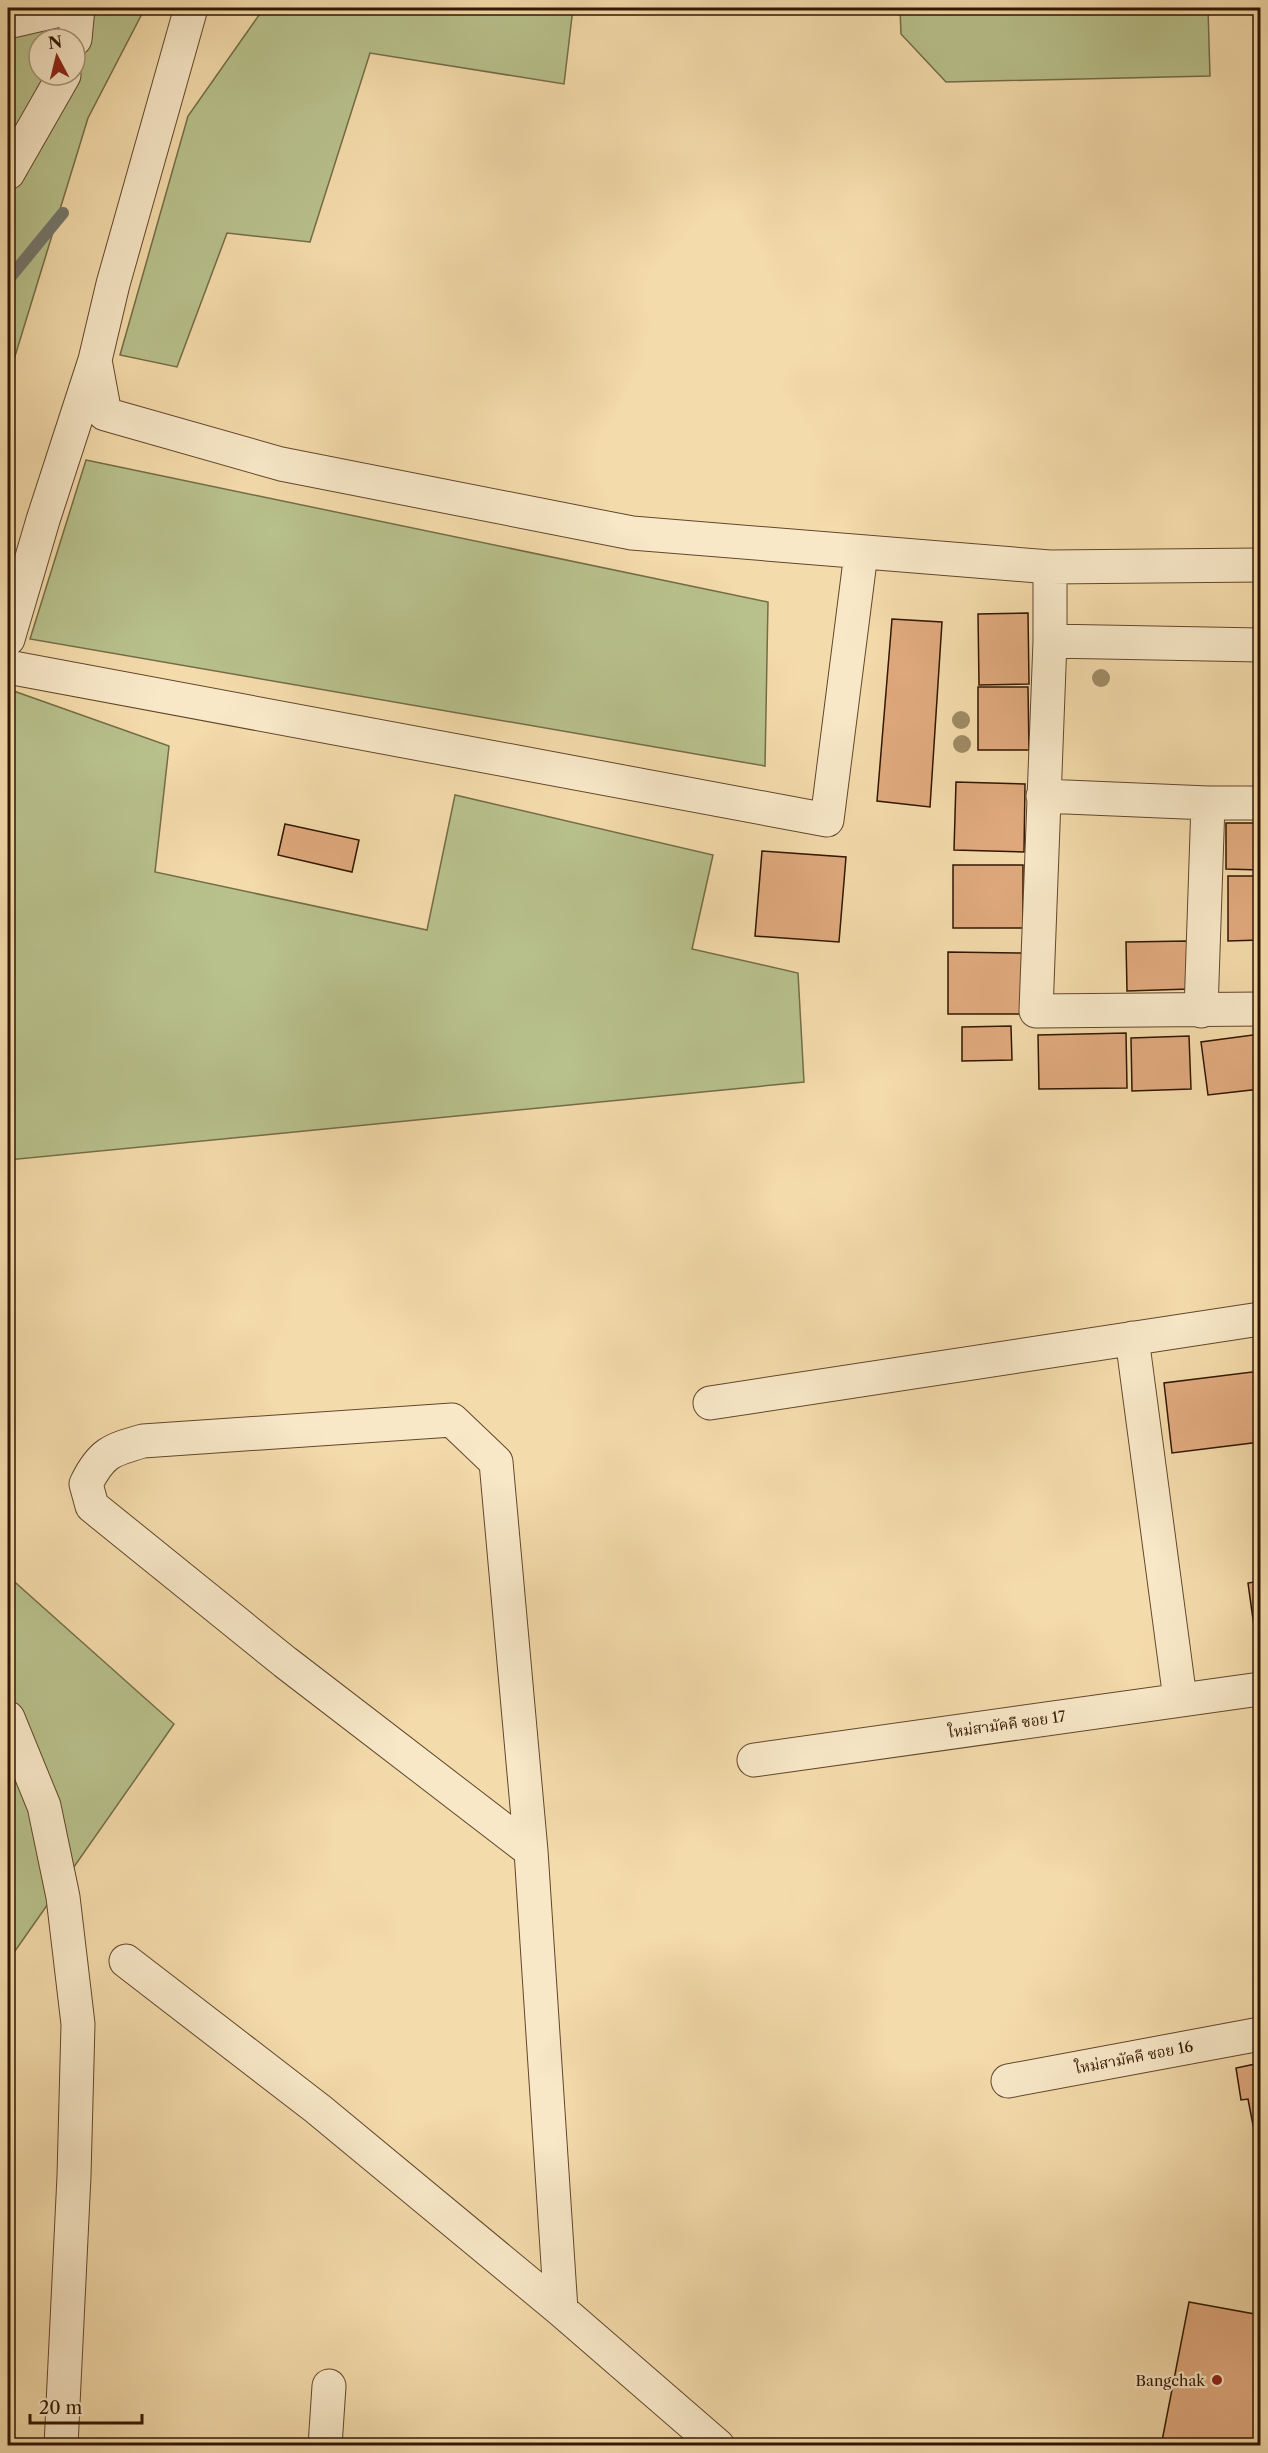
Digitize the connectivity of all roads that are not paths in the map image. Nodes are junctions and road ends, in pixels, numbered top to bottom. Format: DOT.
graph roads {
  1 [pos="69,8"];
  2 [pos="78,8"];
  3 [pos="191,8"];
  4 [pos="8,22"];
  5 [pos="76,27"];
  6 [pos="57,87"];
  7 [pos="8,173"];
  8 [pos="95,360"];
  9 [pos="861,553"];
  10 [pos="1260,566"];
  11 [pos="1050,567"];
  12 [pos="8,639"];
  13 [pos="1050,641"];
  14 [pos="1260,645"];
  15 [pos="8,667"];
  16 [pos="1043,795"];
  17 [pos="1208,803"];
  18 [pos="1260,803"];
  19 [pos="1260,1010"];
  20 [pos="1201,1011"];
  21 [pos="1260,1319"];
  22 [pos="1132,1338"];
  23 [pos="710,1403"];
  24 [pos="1260,1689"];
  25 [pos="1180,1699"];
  26 [pos="8,1718"];
  27 [pos="754,1760"];
  28 [pos="531,1851"];
  29 [pos="126,1961"];
  30 [pos="1260,2034"];
  31 [pos="1008,2081"];
  32 [pos="561,2310"];
  33 [pos="329,2386"];
  34 [pos="61,2445"];
  35 [pos="325,2445"];
  36 [pos="718,2445"];
  1 -- 4 [label="street"];
  2 -- 5 [label="street"];
  3 -- 8 [label="street"];
  6 -- 7 [label="street"];
  8 -- 9 [label="street"];
  8 -- 12 [label="street"];
  9 -- 11 [label="street"];
  9 -- 15 [label="street"];
  10 -- 11 [label="street"];
  11 -- 13 [label="street"];
  13 -- 14 [label="street"];
  13 -- 16 [label="street"];
  16 -- 17 [label="street"];
  16 -- 20 [label="street"];
  17 -- 18 [label="street"];
  17 -- 20 [label="street"];
  19 -- 20 [label="street"];
  21 -- 22 [label="street"];
  22 -- 23 [label="street"];
  22 -- 25 [label="street"];
  24 -- 25 [label="street, ใหม่สามัคคี ซอย 17"];
  25 -- 27 [label="street, ใหม่สามัคคี ซอย 17"];
  26 -- 34 [label="street"];
  28 -- 28 [label="street"];
  28 -- 32 [label="street"];
  29 -- 32 [label="street"];
  30 -- 31 [label="street, ใหม่สามัคคี ซอย 16"];
  32 -- 36 [label="street"];
  33 -- 35 [label="street"];
}
